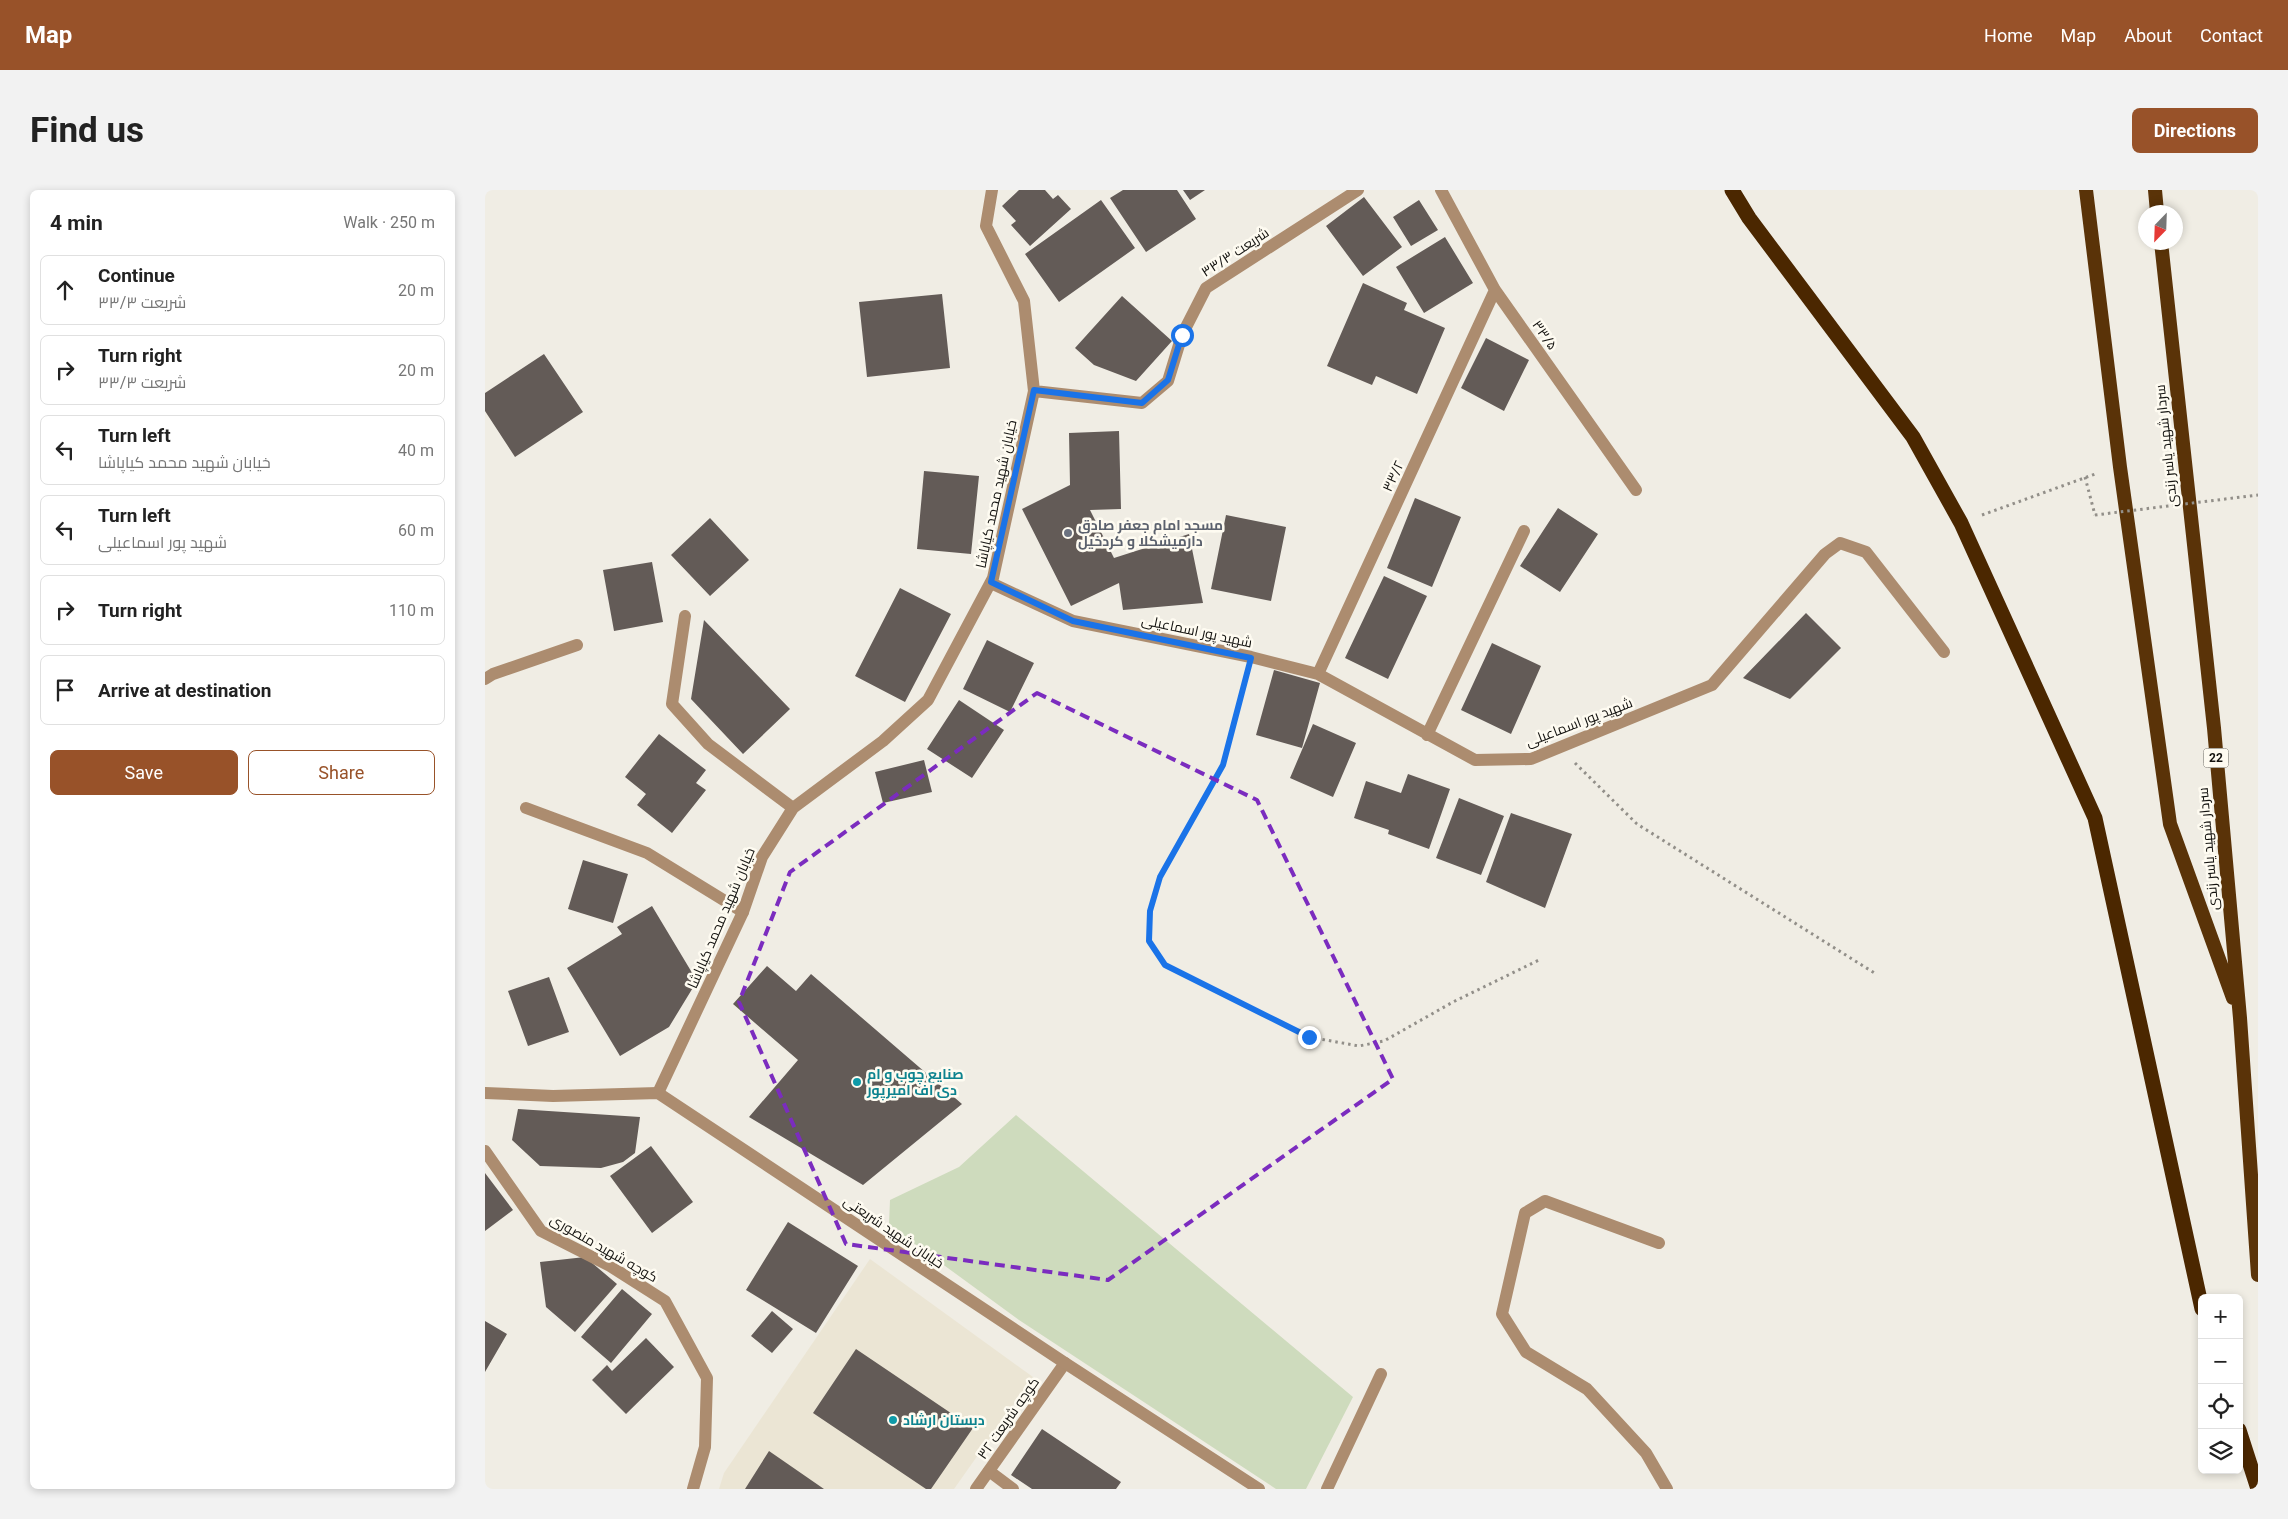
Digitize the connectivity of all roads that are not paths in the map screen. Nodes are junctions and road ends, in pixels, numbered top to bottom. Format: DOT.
graph roads {
  1 [pos="992,190"];
  2 [pos="1358,190"];
  3 [pos="1441,190"];
  4 [pos="1732,190"];
  5 [pos="2086,190"];
  6 [pos="2155,190"];
  7 [pos="2156,205"];
  8 [pos="2162,250"];
  9 [pos="1495,290"];
  10 [pos="1034,390"];
  11 [pos="1636,490"];
  12 [pos="1524,531"];
  13 [pos="991,582"];
  14 [pos="685,616"];
  15 [pos="577,645"];
  16 [pos="1944,652"];
  17 [pos="1318,674"];
  18 [pos="485,679"];
  19 [pos="1427,735"];
  20 [pos="526,808"];
  21 [pos="793,808"];
  22 [pos="743,912"];
  23 [pos="2240,1018"];
  24 [pos="658,1092"];
  25 [pos="485,1093"];
  26 [pos="485,1150"];
  27 [pos="1659,1243"];
  28 [pos="2258,1274"];
  29 [pos="2199,1294"];
  30 [pos="1065,1364"];
  31 [pos="1381,1374"];
  32 [pos="2243,1442"];
  33 [pos="989,1471"];
  34 [pos="693,1489"];
  35 [pos="976,1489"];
  36 [pos="1013,1489"];
  37 [pos="1259,1489"];
  38 [pos="1327,1489"];
  39 [pos="1667,1489"];
  40 [pos="2258,1489"];
  1 -- 10 [label="street, خیابان شهید محمد کیاپاشا"];
  2 -- 10 [label="street, شریعت ۳۳/۳"];
  3 -- 9 [label="street, ۳۳/۵"];
  4 -- 29 [label="highway"];
  5 -- 23 [label="highway"];
  6 -- 7 [label="highway"];
  8 -- 23 [label="highway, سردار شهید یاسر زندی / 22"];
  9 -- 11 [label="street, ۳۳/۵"];
  9 -- 17 [label="street, ۳۳/۲"];
  10 -- 13 [label="street, خیابان شهید محمد کیاپاشا"];
  12 -- 19 [label="street"];
  13 -- 17 [label="street, شهید پور اسماعیلی"];
  13 -- 21 [label="street, خیابان شهید محمد کیاپاشا"];
  14 -- 21 [label="street"];
  15 -- 18 [label="street"];
  16 -- 19 [label="street, شهید پور اسماعیلی"];
  17 -- 19 [label="street, شهید پور اسماعیلی"];
  20 -- 22 [label="street"];
  21 -- 22 [label="street, خیابان شهید محمد کیاپاشا"];
  22 -- 24 [label="street, خیابان شهید محمد کیاپاشا"];
  23 -- 28 [label="highway, سردار شهید یاسر زندی / 22"];
  24 -- 25 [label="street"];
  24 -- 30 [label="street, خیابان شهید شریعتی"];
  26 -- 34 [label="street, کوچه شهید منصوری"];
  27 -- 39 [label="street"];
  30 -- 33 [label="street, کوچه شریعت ۳۲"];
  30 -- 37 [label="street, خیابان شهید شریعتی"];
  31 -- 38 [label="street"];
  32 -- 40 [label="highway"];
  33 -- 35 [label="street, کوچه شریعت ۳۲"];
  33 -- 36 [label="street"];
}
